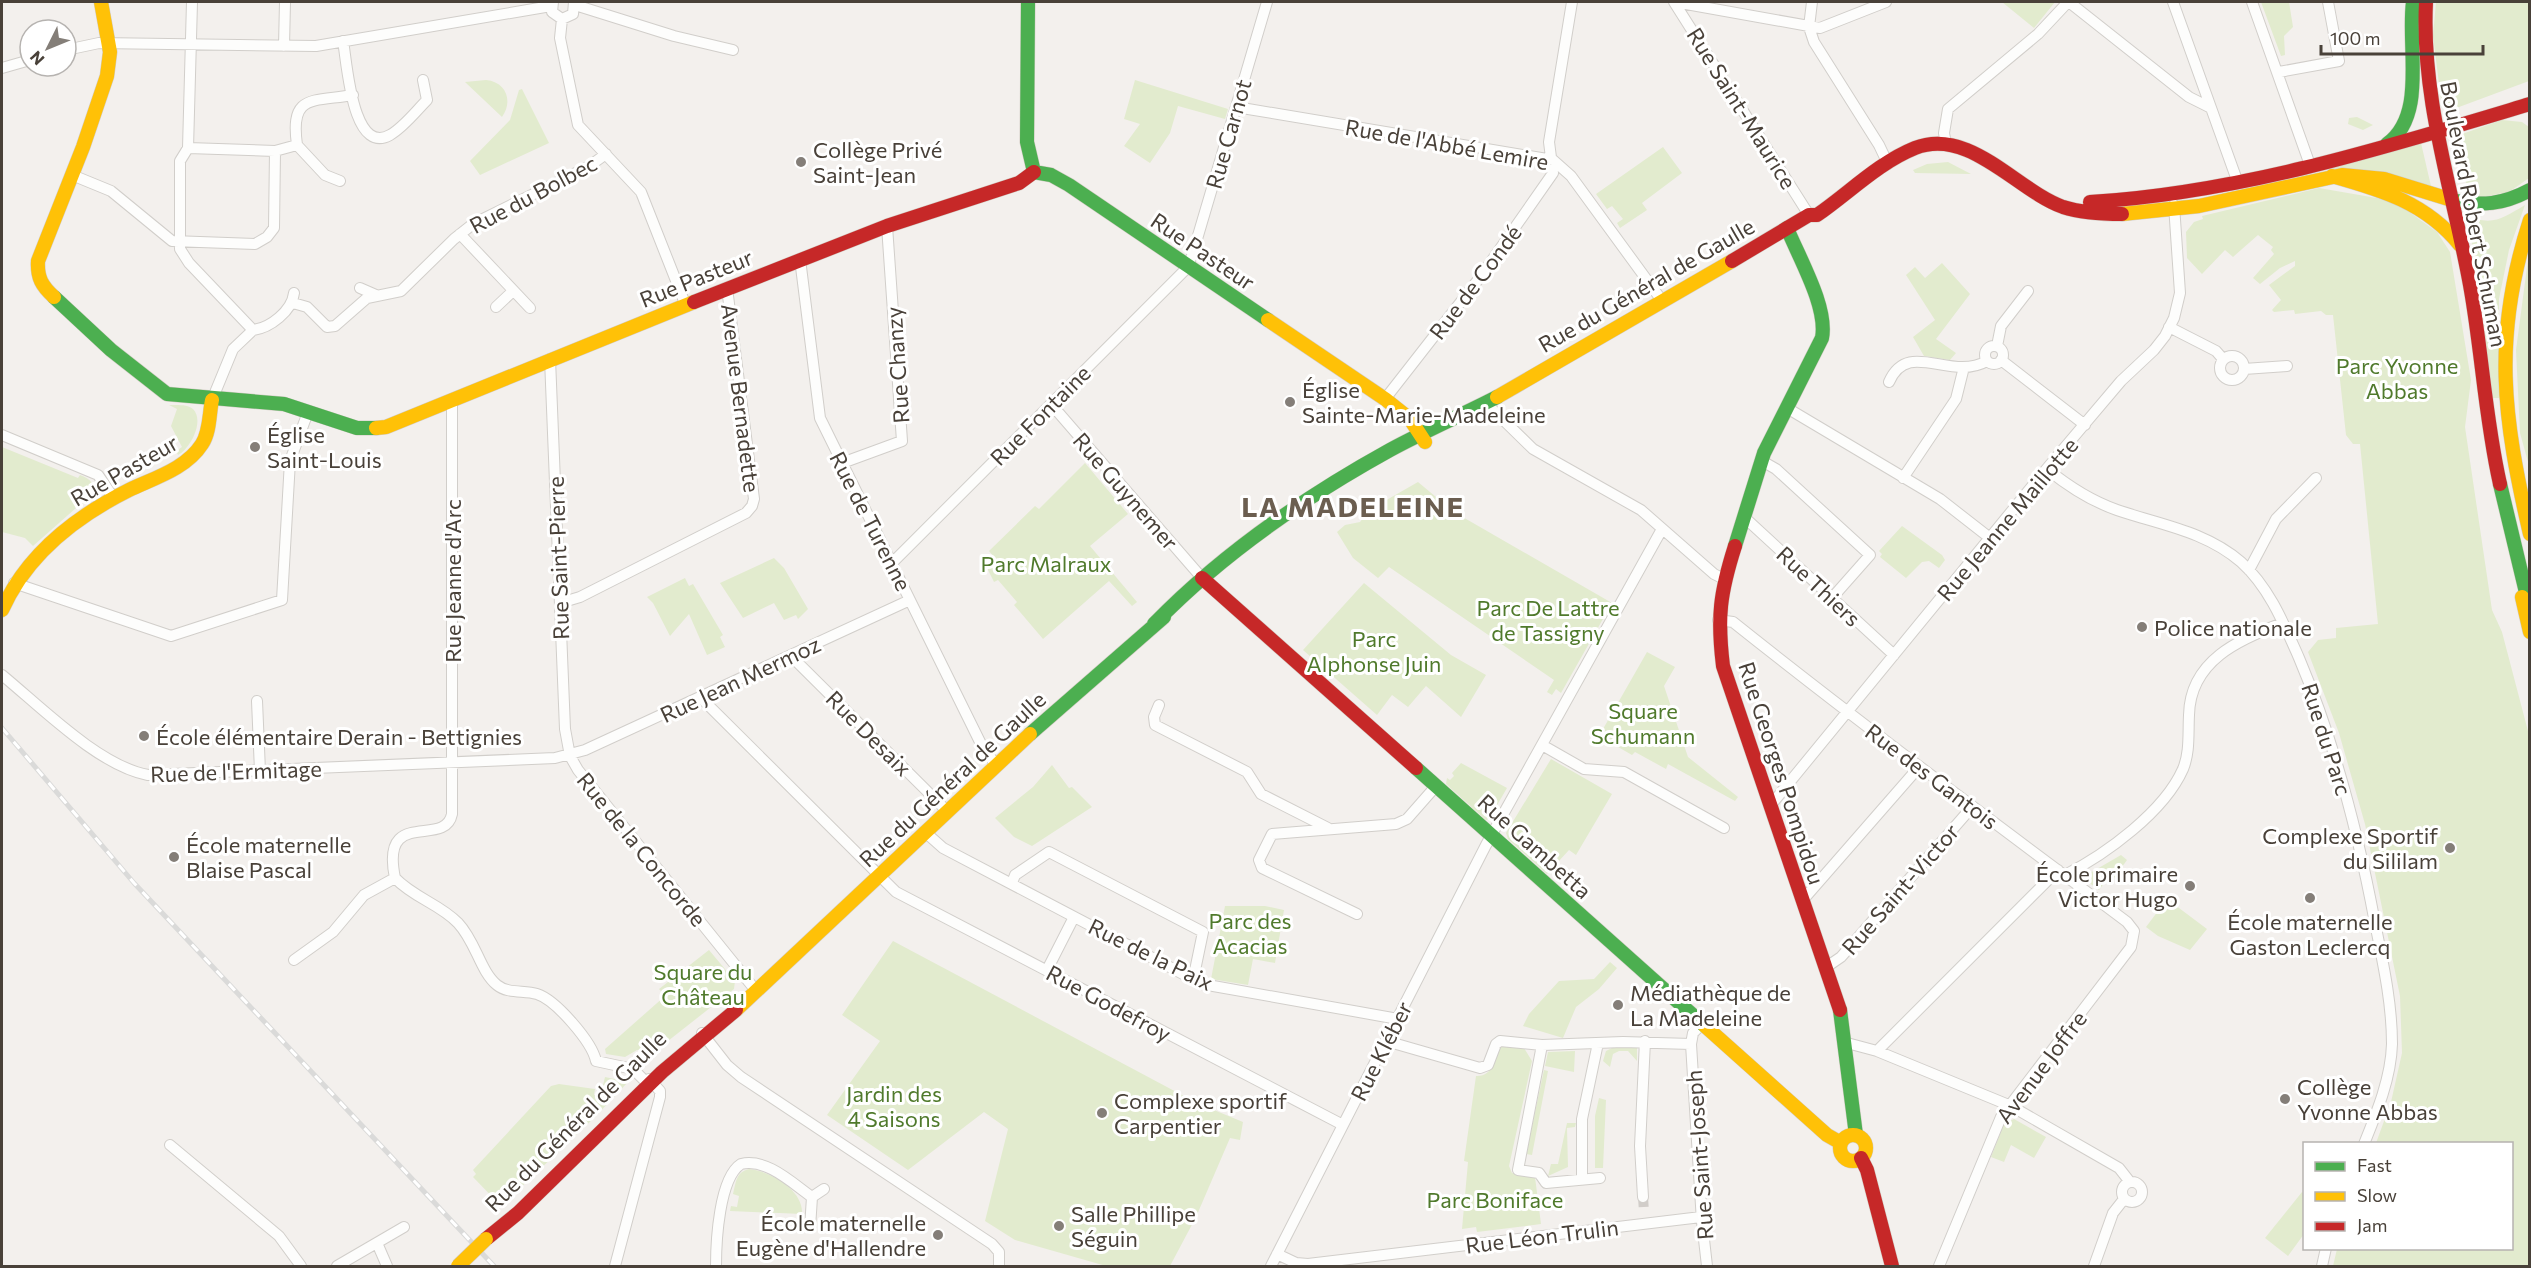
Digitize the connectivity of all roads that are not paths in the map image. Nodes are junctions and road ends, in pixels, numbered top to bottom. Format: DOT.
graph roads {
  1 [pos="101,2"];
  2 [pos="192,2"];
  3 [pos="285,2"];
  4 [pos="1029,2"];
  5 [pos="1267,2"];
  6 [pos="1572,2"];
  7 [pos="1674,2"];
  8 [pos="1812,2"];
  9 [pos="1886,2"];
  10 [pos="2068,2"];
  11 [pos="2173,2"];
  12 [pos="2252,2"];
  13 [pos="2328,2"];
  14 [pos="2413,2"];
  15 [pos="2426,2"];
  16 [pos="574,3"];
  17 [pos="552,4"];
  18 [pos="562,19"];
  19 [pos="1809,27"];
  20 [pos="343,41"];
  21 [pos="109,43"];
  22 [pos="191,45"];
  23 [pos="284,46"];
  24 [pos="78,47"];
  25 [pos="733,50"];
  26 [pos="18,63"];
  27 [pos="2,68"];
  28 [pos="2279,72"];
  29 [pos="423,80"];
  30 [pos="353,95"];
  31 [pos="2529,104"];
  32 [pos="1236,107"];
  33 [pos="2211,108"];
  34 [pos="2499,114"];
  35 [pos="2529,115"];
  36 [pos="2438,133"];
  37 [pos="1945,139"];
  38 [pos="297,145"];
  39 [pos="188,148"];
  40 [pos="2374,149"];
  41 [pos="275,151"];
  42 [pos="606,154"];
  43 [pos="1554,160"];
  44 [pos="1886,160"];
  45 [pos="2310,165"];
  46 [pos="1034,172"];
  47 [pos="72,176"];
  48 [pos="2332,176"];
  49 [pos="340,181"];
  50 [pos="2238,183"];
  51 [pos="2529,190"];
  52 [pos="2452,200"];
  53 [pos="2174,209"];
  54 [pos="1809,215"];
  55 [pos="2529,220"];
  56 [pos="887,226"];
  57 [pos="1787,228"];
  58 [pos="460,234"];
  59 [pos="178,242"];
  60 [pos="2462,249"];
  61 [pos="800,259"];
  62 [pos="1188,266"];
  63 [pos="360,288"];
  64 [pos="727,288"];
  65 [pos="513,291"];
  66 [pos="2028,291"];
  67 [pos="377,295"];
  68 [pos="1663,302"];
  69 [pos="686,306"];
  70 [pos="496,308"];
  71 [pos="530,308"];
  72 [pos="2169,327"];
  73 [pos="253,330"];
  74 [pos="1997,346"];
  75 [pos="549,358"];
  76 [pos="2223,358"];
  77 [pos="2001,360"];
  78 [pos="1986,361"];
  79 [pos="2287,366"];
  80 [pos="1964,368"];
  81 [pos="2244,369"];
  82 [pos="1889,382"];
  83 [pos="1505,392"];
  84 [pos="1385,399"];
  85 [pos="212,400"];
  86 [pos="453,400"];
  87 [pos="1051,404"];
  88 [pos="1488,405"];
  89 [pos="1787,408"];
  90 [pos="308,412"];
  91 [pos="2085,425"];
  92 [pos="2,435"];
  93 [pos="1423,438"];
  94 [pos="1762,461"];
  95 [pos="842,463"];
  96 [pos="2047,469"];
  97 [pos="2316,477"];
  98 [pos="1903,478"];
  99 [pos="113,497"];
  100 [pos="1744,517"];
  101 [pos="1662,529"];
  102 [pos="2529,534"];
  103 [pos="1990,538"];
  104 [pos="892,563"];
  105 [pos="2518,567"];
  106 [pos="2249,570"];
  107 [pos="1724,579"];
  108 [pos="1205,581"];
  109 [pos="14,583"];
  110 [pos="1832,598"];
  111 [pos="910,600"];
  112 [pos="560,603"];
  113 [pos="2529,609"];
  114 [pos="2,610"];
  115 [pos="1718,620"];
  116 [pos="2283,623"];
  117 [pos="2529,632"];
  118 [pos="1894,655"];
  119 [pos="791,656"];
  120 [pos="2,675"];
  121 [pos="700,698"];
  122 [pos="257,701"];
  123 [pos="1160,705"];
  124 [pos="1847,712"];
  125 [pos="1542,745"];
  126 [pos="570,756"];
  127 [pos="503,759"];
  128 [pos="451,762"];
  129 [pos="996,765"];
  130 [pos="1919,767"];
  131 [pos="260,771"];
  132 [pos="1436,786"];
  133 [pos="1770,806"];
  134 [pos="1972,807"];
  135 [pos="947,811"];
  136 [pos="1328,828"];
  137 [pos="1724,828"];
  138 [pos="925,832"];
  139 [pos="1492,835"];
  140 [pos="2062,872"];
  141 [pos="878,876"];
  142 [pos="395,878"];
  143 [pos="1012,883"];
  144 [pos="1802,901"];
  145 [pos="1357,914"];
  146 [pos="1074,916"];
  147 [pos="2133,944"];
  148 [pos="294,960"];
  149 [pos="1825,968"];
  150 [pos="1047,970"];
  151 [pos="1193,980"];
  152 [pos="756,990"];
  153 [pos="1398,1019"];
  154 [pos="1702,1024"];
  155 [pos="702,1033"];
  156 [pos="1386,1041"];
  157 [pos="1645,1041"];
  158 [pos="1598,1043"];
  159 [pos="1847,1043"];
  160 [pos="1691,1044"];
  161 [pos="1542,1045"];
  162 [pos="1877,1051"];
  163 [pos="648,1080"];
  164 [pos="636,1098"];
  165 [pos="2011,1106"];
  166 [pos="655,1118"];
  167 [pos="1343,1125"];
  168 [pos="1856,1135"];
  169 [pos="2364,1142"];
  170 [pos="1841,1143"];
  171 [pos="170,1145"];
  172 [pos="1861,1158"];
  173 [pos="1600,1178"];
  174 [pos="1582,1179"];
  175 [pos="2130,1182"];
  176 [pos="824,1189"];
  177 [pos="812,1197"];
  178 [pos="1643,1197"];
  179 [pos="2124,1199"];
  180 [pos="1701,1217"];
  181 [pos="404,1227"];
  182 [pos="810,1228"];
  183 [pos="486,1239"];
  184 [pos="377,1243"];
  185 [pos="2326,1250"];
  186 [pos="1277,1254"];
  187 [pos="1374,1261"];
  188 [pos="301,1266"];
  189 [pos="337,1266"];
  190 [pos="387,1266"];
  191 [pos="458,1266"];
  192 [pos="615,1266"];
  193 [pos="716,1266"];
  194 [pos="999,1266"];
  195 [pos="1271,1266"];
  196 [pos="1707,1266"];
  197 [pos="1892,1266"];
  198 [pos="1939,1266"];
  199 [pos="2094,1266"];
  200 [pos="2322,1266"];
  1 -- 21 [label="main road"];
  2 -- 22 [label="street"];
  3 -- 23 [label="street"];
  4 -- 46 [label="main road"];
  5 -- 32 [label="street, Rue Carnot"];
  6 -- 43 [label="street"];
  7 -- 19 [label="street"];
  7 -- 54 [label="street, Rue Saint-Maurice"];
  8 -- 19 [label="street"];
  9 -- 19 [label="street"];
  10 -- 33 [label="street"];
  10 -- 37 [label="street"];
  11 -- 33 [label="street"];
  12 -- 28 [label="street"];
  13 -- 28 [label="street"];
  14 -- 40 [label="main road"];
  15 -- 36 [label="main road, Boulevard Robert Schuman"];
  16 -- 18 [label="street"];
  16 -- 25 [label="street"];
  17 -- 18 [label="street"];
  17 -- 20 [label="street"];
  18 -- 42 [label="street"];
  19 -- 44 [label="street"];
  20 -- 23 [label="street"];
  20 -- 30 [label="street"];
  21 -- 22 [label="street"];
  21 -- 24 [label="street"];
  21 -- 47 [label="main road"];
  22 -- 23 [label="street"];
  22 -- 39 [label="street"];
  26 -- 27 [label="street"];
  28 -- 45 [label="street"];
  29 -- 30 [label="street"];
  30 -- 38 [label="street"];
  31 -- 34 [label="main road"];
  32 -- 43 [label="street, Rue de l'Abbé Lemire"];
  32 -- 62 [label="street, Rue Carnot"];
  33 -- 50 [label="street"];
  34 -- 35 [label="main road"];
  34 -- 36 [label="main road"];
  36 -- 40 [label="main road"];
  36 -- 52 [label="main road, Boulevard Robert Schuman"];
  37 -- 44 [label="main road, Rue du Général de Gaulle"];
  37 -- 50 [label="main road"];
  37 -- 53 [label="main road"];
  38 -- 41 [label="street"];
  38 -- 49 [label="street"];
  39 -- 41 [label="street"];
  39 -- 59 [label="street"];
  40 -- 45 [label="main road"];
  41 -- 59 [label="street"];
  42 -- 58 [label="street, Rue du Bolbec"];
  42 -- 69 [label="street"];
  43 -- 68 [label="street, Rue de l'Abbé Lemire"];
  43 -- 84 [label="street, Rue de Condé"];
  44 -- 54 [label="main road, Rue du Général de Gaulle"];
  45 -- 50 [label="main road"];
  45 -- 53 [label="street"];
  46 -- 56 [label="main road, Rue Pasteur"];
  46 -- 62 [label="main road, Rue Pasteur"];
  47 -- 59 [label="street"];
  47 -- 85 [label="main road"];
  48 -- 52 [label="main road"];
  48 -- 53 [label="main road"];
  48 -- 60 [label="main road"];
  51 -- 52 [label="main road"];
  52 -- 60 [label="main road, Boulevard Robert Schuman"];
  53 -- 72 [label="street, Rue Jeanne Maillotte"];
  54 -- 57 [label="main road, Rue du Général de Gaulle"];
  55 -- 102 [label="main road, Boulevard Robert Schuman"];
  56 -- 61 [label="main road, Rue Pasteur"];
  56 -- 95 [label="street, Rue Chanzy"];
  57 -- 68 [label="main road, Rue du Général de Gaulle"];
  57 -- 89 [label="main road, Rue Georges Pompidou"];
  58 -- 65 [label="street, Rue du Bolbec"];
  58 -- 67 [label="street, Rue du Bolbec"];
  59 -- 73 [label="street"];
  60 -- 105 [label="main road, Boulevard Robert Schuman"];
  61 -- 64 [label="main road, Rue Pasteur"];
  61 -- 95 [label="street, Rue de Turenne"];
  62 -- 84 [label="main road, Rue Pasteur"];
  62 -- 87 [label="street, Rue Fontaine"];
  63 -- 67 [label="street"];
  64 -- 69 [label="main road, Rue Pasteur"];
  64 -- 112 [label="street, Avenue Bernadette"];
  65 -- 70 [label="street"];
  65 -- 71 [label="street, Rue du Bolbec"];
  66 -- 74 [label="street"];
  67 -- 73 [label="street, Rue du Bolbec"];
  68 -- 83 [label="main road, Rue du Général de Gaulle"];
  69 -- 75 [label="main road, Rue Pasteur"];
  72 -- 76 [label="street"];
  72 -- 91 [label="street, Rue Jeanne Maillotte"];
  73 -- 85 [label="street"];
  74 -- 77 [label="street"];
  74 -- 78 [label="street"];
  75 -- 86 [label="main road, Rue Pasteur"];
  75 -- 112 [label="street, Rue Saint-Pierre"];
  76 -- 81 [label="street"];
  76 -- 81 [label="street"];
  77 -- 78 [label="street"];
  77 -- 91 [label="street"];
  78 -- 80 [label="street"];
  79 -- 81 [label="street"];
  80 -- 82 [label="street"];
  80 -- 98 [label="street"];
  83 -- 88 [label="main road, Rue du Général de Gaulle"];
  83 -- 93 [label="main road, Rue du Général de Gaulle"];
  84 -- 93 [label="main road, Rue Pasteur"];
  85 -- 90 [label="main road, Rue Pasteur"];
  85 -- 99 [label="main road, Rue Pasteur"];
  86 -- 90 [label="main road, Rue Pasteur"];
  86 -- 128 [label="street, Rue Jeanne d'Arc"];
  87 -- 104 [label="street, Rue Fontaine"];
  87 -- 108 [label="street, Rue Guynemer"];
  88 -- 93 [label="main road, Rue du Général de Gaulle"];
  88 -- 101 [label="street"];
  89 -- 94 [label="main road, Rue Georges Pompidou"];
  89 -- 98 [label="street"];
  90 -- 109 [label="street"];
  91 -- 96 [label="street, Rue Jeanne Maillotte"];
  92 -- 99 [label="street"];
  93 -- 108 [label="main road, Rue du Général de Gaulle"];
  94 -- 100 [label="main road, Rue Georges Pompidou"];
  94 -- 110 [label="street"];
  95 -- 104 [label="street, Rue de Turenne"];
  96 -- 103 [label="street, Rue Jeanne Maillotte"];
  96 -- 106 [label="street, Rue du Parc"];
  97 -- 106 [label="street"];
  98 -- 103 [label="street"];
  99 -- 109 [label="main road, Rue Pasteur"];
  100 -- 107 [label="main road, Rue Georges Pompidou"];
  100 -- 110 [label="street, Rue Thiers"];
  101 -- 107 [label="street"];
  101 -- 125 [label="street, Rue Kléber"];
  103 -- 118 [label="street, Rue Jeanne Maillotte"];
  104 -- 111 [label="street, Rue de Turenne"];
  105 -- 113 [label="main road, Boulevard Robert Schuman"];
  105 -- 117 [label="main road"];
  106 -- 116 [label="street, Rue du Parc"];
  107 -- 115 [label="main road, Rue Georges Pompidou"];
  108 -- 129 [label="main road, Rue du Général de Gaulle"];
  108 -- 132 [label="main road, Rue Gambetta"];
  109 -- 114 [label="main road, Rue Pasteur"];
  110 -- 118 [label="street, Rue Thiers"];
  111 -- 119 [label="street, Rue Jean Mermoz"];
  111 -- 129 [label="street, Rue de Turenne"];
  112 -- 126 [label="street, Rue Saint-Pierre"];
  115 -- 124 [label="street, Rue des Gantois"];
  115 -- 133 [label="main road, Rue Georges Pompidou"];
  116 -- 140 [label="street"];
  116 -- 169 [label="street, Rue du Parc"];
  118 -- 124 [label="street, Rue Jeanne Maillotte"];
  119 -- 121 [label="street, Rue Jean Mermoz"];
  119 -- 135 [label="street, Rue Desaix"];
  120 -- 131 [label="street, Rue de l'Ermitage"];
  121 -- 126 [label="street, Rue Jean Mermoz"];
  121 -- 141 [label="street, Rue Godefroy"];
  122 -- 131 [label="street"];
  123 -- 136 [label="street"];
  124 -- 130 [label="street, Rue des Gantois"];
  124 -- 133 [label="street, Rue Jeanne Maillotte"];
  125 -- 137 [label="street"];
  125 -- 139 [label="street, Rue Kléber"];
  126 -- 127 [label="street, Rue de la Concorde"];
  126 -- 152 [label="street, Rue de la Concorde"];
  127 -- 128 [label="street, Rue de l'Ermitage"];
  128 -- 131 [label="street, Rue de l'Ermitage"];
  128 -- 142 [label="street, Rue Jeanne d'Arc"];
  129 -- 135 [label="main road, Rue du Général de Gaulle"];
  130 -- 134 [label="street, Rue des Gantois"];
  130 -- 144 [label="street"];
  132 -- 136 [label="street"];
  132 -- 139 [label="main road, Rue Gambetta"];
  133 -- 144 [label="main road, Rue Georges Pompidou"];
  134 -- 140 [label="street, Rue des Gantois"];
  134 -- 149 [label="street, Rue Saint-Victor"];
  135 -- 138 [label="main road, Rue du Général de Gaulle"];
  136 -- 145 [label="street"];
  138 -- 141 [label="main road, Rue du Général de Gaulle"];
  138 -- 143 [label="street, Rue de la Paix"];
  139 -- 153 [label="street, Rue Kléber"];
  139 -- 154 [label="main road, Rue Gambetta"];
  140 -- 147 [label="street, Rue des Gantois"];
  140 -- 162 [label="street"];
  141 -- 150 [label="street, Rue Godefroy"];
  141 -- 152 [label="main road, Rue du Général de Gaulle"];
  142 -- 148 [label="street"];
  142 -- 163 [label="street"];
  143 -- 146 [label="street, Rue de la Paix"];
  143 -- 151 [label="street"];
  144 -- 149 [label="main road, Rue Georges Pompidou"];
  146 -- 150 [label="street"];
  146 -- 151 [label="street, Rue de la Paix"];
  147 -- 165 [label="street, Avenue Joffre"];
  149 -- 159 [label="main road, Rue Georges Pompidou"];
  150 -- 167 [label="street, Rue Godefroy"];
  151 -- 153 [label="street, Rue de la Paix"];
  152 -- 155 [label="main road, Rue du Général de Gaulle"];
  153 -- 156 [label="street, Rue Kléber"];
  154 -- 160 [label="street"];
  154 -- 170 [label="main road, Rue Gambetta"];
  155 -- 163 [label="main road, Rue du Général de Gaulle"];
  155 -- 194 [label="street"];
  156 -- 161 [label="street"];
  156 -- 167 [label="street, Rue Kléber"];
  157 -- 158 [label="street"];
  157 -- 160 [label="street"];
  157 -- 178 [label="street"];
  158 -- 161 [label="street"];
  158 -- 174 [label="street"];
  159 -- 162 [label="street"];
  159 -- 168 [label="main road, Rue Georges Pompidou"];
  160 -- 180 [label="street, Rue Saint-Joseph"];
  161 -- 174 [label="street"];
  162 -- 165 [label="street"];
  163 -- 164 [label="main road, Rue du Général de Gaulle"];
  163 -- 166 [label="street"];
  163 -- 183 [label="main road, Rue du Général de Gaulle"];
  164 -- 166 [label="street"];
  164 -- 183 [label="main road, Rue du Général de Gaulle"];
  165 -- 175 [label="street"];
  165 -- 198 [label="street, Avenue Joffre"];
  166 -- 192 [label="street"];
  167 -- 186 [label="street, Rue Kléber"];
  168 -- 170 [label="main road"];
  168 -- 172 [label="main road"];
  170 -- 172 [label="main road"];
  171 -- 188 [label="street"];
  172 -- 197 [label="main road"];
  173 -- 174 [label="street"];
  175 -- 179 [label="street"];
  175 -- 179 [label="street"];
  176 -- 177 [label="street"];
  177 -- 182 [label="street"];
  177 -- 193 [label="street"];
  179 -- 199 [label="street"];
  180 -- 187 [label="street, Rue Léon Trulin"];
  180 -- 196 [label="street, Rue Saint-Joseph"];
  181 -- 184 [label="street"];
  183 -- 191 [label="main road, Rue du Général de Gaulle, bridge"];
  184 -- 189 [label="street"];
  184 -- 190 [label="street"];
  185 -- 200 [label="street"];
  186 -- 187 [label="street, Rue Léon Trulin"];
  186 -- 195 [label="street, Rue Kléber"];
}
